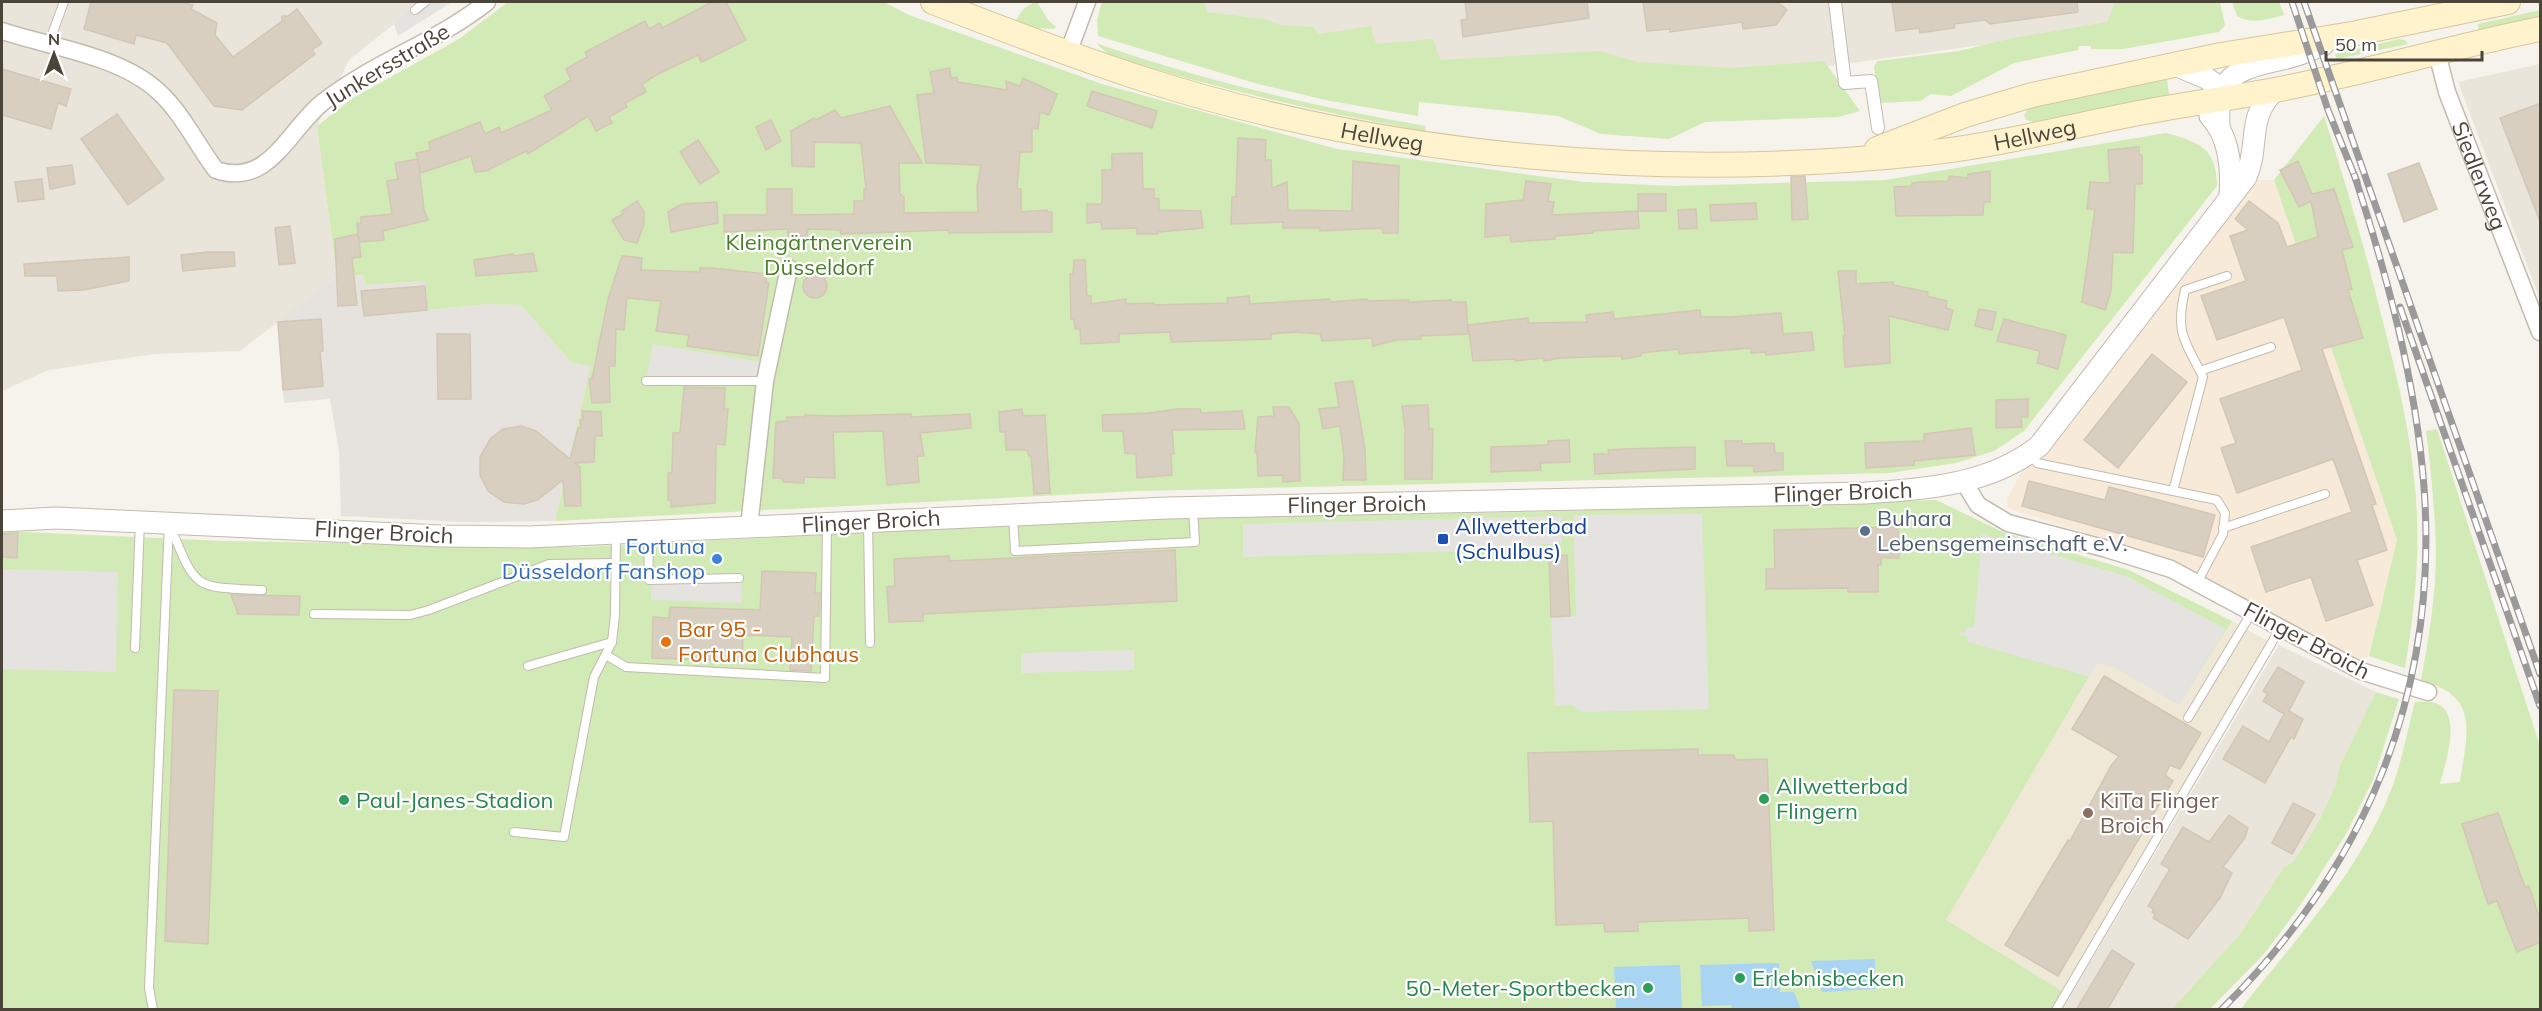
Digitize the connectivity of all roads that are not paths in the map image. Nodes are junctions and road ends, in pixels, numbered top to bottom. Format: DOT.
graph roads {
  1 [pos="64,2"];
  2 [pos="425,2"];
  3 [pos="487,2"];
  4 [pos="933,2"];
  5 [pos="1088,2"];
  6 [pos="1835,2"];
  7 [pos="2508,2"];
  8 [pos="415,10"];
  9 [pos="2430,17"];
  10 [pos="2541,29"];
  11 [pos="2,31"];
  12 [pos="2352,34"];
  13 [pos="48,46"];
  14 [pos="1068,53"];
  15 [pos="2437,53"];
  16 [pos="2175,65"];
  17 [pos="2274,91"];
  18 [pos="2225,94"];
  19 [pos="2180,104"];
  20 [pos="2254,121"];
  21 [pos="2219,125"];
  22 [pos="1878,128"];
  23 [pos="1849,160"];
  24 [pos="2230,197"];
  25 [pos="789,268"];
  26 [pos="2227,276"];
  27 [pos="2541,332"];
  28 [pos="2271,347"];
  29 [pos="2200,371"];
  30 [pos="646,381"];
  31 [pos="765,381"];
  32 [pos="2030,453"];
  33 [pos="1964,482"];
  34 [pos="2173,491"];
  35 [pos="2325,494"];
  36 [pos="1193,507"];
  37 [pos="2,509"];
  38 [pos="1013,514"];
  39 [pos="56,518"];
  40 [pos="2,521"];
  41 [pos="140,521"];
  42 [pos="169,522"];
  43 [pos="868,522"];
  44 [pos="827,524"];
  45 [pos="749,527"];
  46 [pos="2223,528"];
  47 [pos="648,533"];
  48 [pos="616,534"];
  49 [pos="615,563"];
  50 [pos="739,578"];
  51 [pos="2197,583"];
  52 [pos="262,590"];
  53 [pos="2252,612"];
  54 [pos="314,614"];
  55 [pos="2282,627"];
  56 [pos="612,642"];
  57 [pos="870,643"];
  58 [pos="135,648"];
  59 [pos="606,655"];
  60 [pos="528,666"];
  61 [pos="2428,692"];
  62 [pos="2188,718"];
  63 [pos="514,832"];
  64 [pos="153,1010"];
  65 [pos="2056,1010"];
  1 -- 13 [label="lane"];
  2 -- 8 [label="lane"];
  3 -- 13 [label="street, Junkersstraße"];
  4 -- 14 [label="main road, Hellweg"];
  5 -- 14 [label="street"];
  6 -- 22 [label="street"];
  7 -- 9 [label="main road, Hellweg"];
  9 -- 12 [label="main road, Hellweg"];
  9 -- 15 [label="main road, Siedlerweg"];
  10 -- 15 [label="main road, Hellweg"];
  11 -- 13 [label="street, Junkersstraße"];
  12 -- 16 [label="main road, Hellweg"];
  12 -- 18 [label="street, Hellweg"];
  14 -- 23 [label="main road, Hellweg"];
  15 -- 17 [label="main road, Hellweg"];
  15 -- 27 [label="street, Siedlerweg"];
  16 -- 18 [label="street"];
  16 -- 23 [label="main road, Hellweg"];
  17 -- 18 [label="main road, Hellweg"];
  17 -- 20 [label="street"];
  18 -- 19 [label="main road, Hellweg"];
  18 -- 20 [label="street"];
  18 -- 21 [label="street"];
  19 -- 21 [label="street"];
  19 -- 23 [label="main road, Hellweg"];
  20 -- 24 [label="street, Flinger Broich"];
  21 -- 24 [label="street"];
  24 -- 32 [label="street, Flinger Broich"];
  25 -- 31 [label="street"];
  26 -- 29 [label="lane"];
  28 -- 29 [label="lane"];
  29 -- 34 [label="lane"];
  30 -- 31 [label="lane"];
  31 -- 45 [label="street"];
  32 -- 33 [label="street, Flinger Broich"];
  32 -- 34 [label="lane"];
  33 -- 36 [label="street, Flinger Broich"];
  33 -- 51 [label="street, Flinger Broich"];
  34 -- 46 [label="lane"];
  35 -- 46 [label="lane"];
  36 -- 38 [label="street, Flinger Broich"];
  36 -- 38 [label="lane"];
  37 -- 39 [label="street, Flinger Broich"];
  38 -- 43 [label="street, Flinger Broich"];
  39 -- 40 [label="street, Flinger Broich"];
  39 -- 41 [label="street, Flinger Broich"];
  41 -- 42 [label="street, Flinger Broich"];
  41 -- 58 [label="lane"];
  42 -- 48 [label="street, Flinger Broich"];
  42 -- 52 [label="lane"];
  42 -- 64 [label="lane"];
  43 -- 44 [label="street, Flinger Broich"];
  43 -- 57 [label="lane"];
  44 -- 45 [label="street, Flinger Broich"];
  44 -- 59 [label="lane"];
  45 -- 47 [label="street, Flinger Broich"];
  46 -- 51 [label="lane"];
  47 -- 48 [label="street, Flinger Broich"];
  47 -- 50 [label="lane"];
  48 -- 49 [label="lane"];
  49 -- 54 [label="lane"];
  49 -- 56 [label="lane"];
  51 -- 53 [label="street, Flinger Broich"];
  53 -- 55 [label="street, Flinger Broich"];
  53 -- 62 [label="lane"];
  55 -- 61 [label="street, Flinger Broich"];
  55 -- 65 [label="lane"];
  56 -- 59 [label="lane"];
  56 -- 60 [label="lane"];
  59 -- 63 [label="lane"];
}
